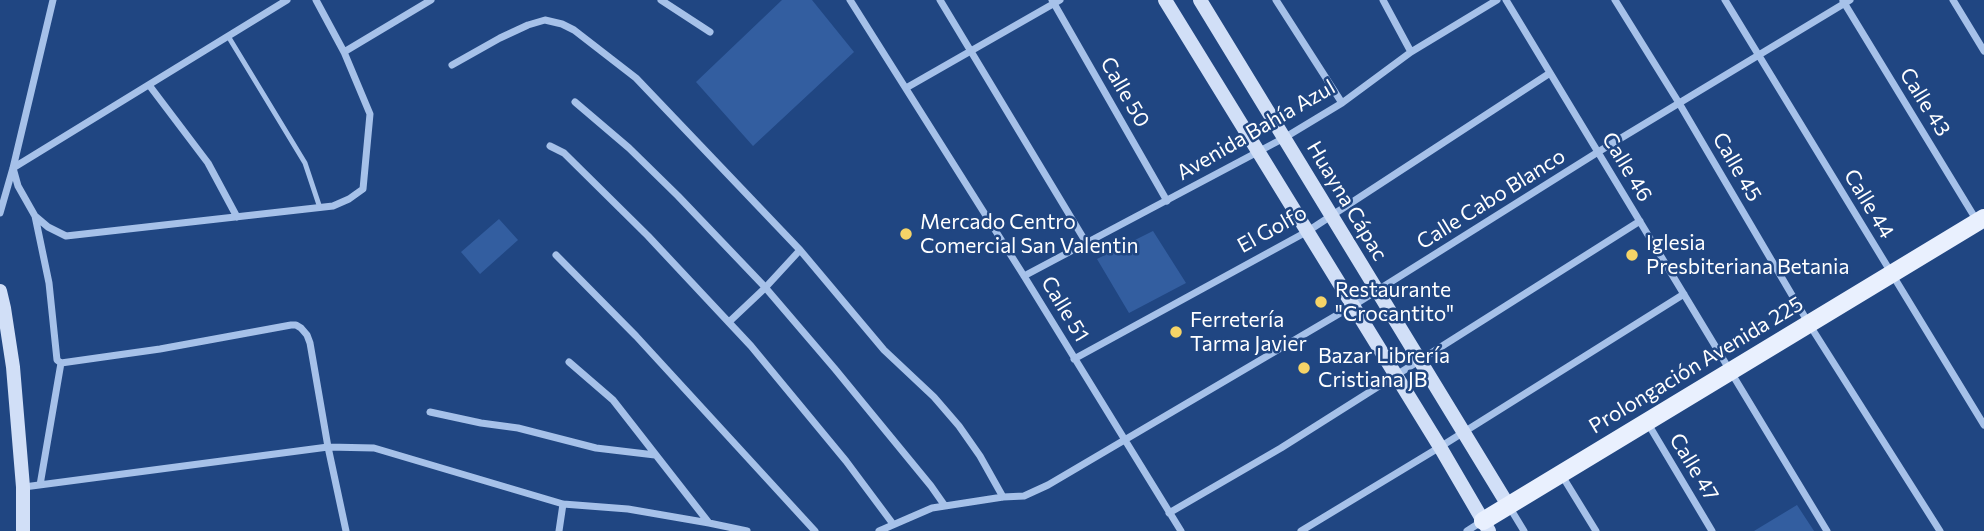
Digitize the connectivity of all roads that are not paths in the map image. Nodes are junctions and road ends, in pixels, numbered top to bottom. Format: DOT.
graph roads {
  1 [pos="53,0"];
  2 [pos="287,0"];
  3 [pos="316,0"];
  4 [pos="431,0"];
  5 [pos="661,0"];
  6 [pos="850,0"];
  7 [pos="940,0"];
  8 [pos="1165,0"];
  9 [pos="1199,0"];
  10 [pos="1276,0"];
  11 [pos="1383,0"];
  12 [pos="1497,0"];
  13 [pos="1506,0"];
  14 [pos="1615,0"];
  15 [pos="1725,0"];
  16 [pos="1953,0"];
  17 [pos="1055,1"];
  18 [pos="1845,1"];
  19 [pos="710,32"];
  20 [pos="228,36"];
  21 [pos="971,51"];
  22 [pos="1984,51"];
  23 [pos="344,52"];
  24 [pos="1411,52"];
  25 [pos="1758,55"];
  26 [pos="452,65"];
  27 [pos="1550,73"];
  28 [pos="149,85"];
  29 [pos="906,88"];
  30 [pos="575,102"];
  31 [pos="1342,103"];
  32 [pos="1679,103"];
  33 [pos="1284,138"];
  34 [pos="550,146"];
  35 [pos="1598,152"];
  36 [pos="1258,153"];
  37 [pos="13,168"];
  38 [pos="1167,201"];
  39 [pos="320,208"];
  40 [pos="0,213"];
  41 [pos="35,216"];
  42 [pos="1331,216"];
  43 [pos="237,217"];
  44 [pos="1981,220"];
  45 [pos="1640,221"];
  46 [pos="1308,231"];
  47 [pos="1087,244"];
  48 [pos="800,250"];
  49 [pos="556,255"];
  50 [pos="1892,274"];
  51 [pos="1024,276"];
  52 [pos="765,288"];
  53 [pos="0,291"];
  54 [pos="1377,291"];
  55 [pos="1684,294"];
  56 [pos="1354,306"];
  57 [pos="729,322"];
  58 [pos="1809,324"];
  59 [pos="1074,359"];
  60 [pos="1420,361"];
  61 [pos="569,362"];
  62 [pos="61,363"];
  63 [pos="1730,371"];
  64 [pos="1397,376"];
  65 [pos="430,412"];
  66 [pos="1647,422"];
  67 [pos="1984,425"];
  68 [pos="1464,432"];
  69 [pos="1124,440"];
  70 [pos="328,447"];
  71 [pos="1440,447"];
  72 [pos="655,454"];
  73 [pos="1561,473"];
  74 [pos="40,485"];
  75 [pos="23,487"];
  76 [pos="1003,497"];
  77 [pos="563,504"];
  78 [pos="1508,505"];
  79 [pos="945,506"];
  80 [pos="1169,513"];
  81 [pos="709,523"];
  82 [pos="893,524"];
  83 [pos="1486,526"];
  84 [pos="23,531"];
  85 [pos="346,531"];
  86 [pos="559,531"];
  87 [pos="747,531"];
  88 [pos="814,531"];
  89 [pos="879,531"];
  90 [pos="1181,531"];
  91 [pos="1301,531"];
  92 [pos="1467,531"];
  93 [pos="1524,531"];
  94 [pos="1596,531"];
  95 [pos="1712,531"];
  96 [pos="1827,531"];
  97 [pos="1940,531"];
  1 -- 37 [label="street"];
  2 -- 20 [label="street"];
  3 -- 23 [label="street"];
  4 -- 23 [label="street"];
  5 -- 19 [label="street"];
  6 -- 29 [label="street, Calle 51"];
  7 -- 21 [label="street"];
  8 -- 36 [label="main road"];
  9 -- 33 [label="main road, Huayna Cápac"];
  10 -- 31 [label="street"];
  11 -- 24 [label="street"];
  12 -- 24 [label="street, Avenida Bahía Azul"];
  13 -- 27 [label="street, Calle 46"];
  14 -- 32 [label="street, Calle 45"];
  15 -- 25 [label="street, Calle 44"];
  16 -- 22 [label="street"];
  17 -- 21 [label="street"];
  17 -- 38 [label="street, Calle 50"];
  18 -- 25 [label="street, Calle Cabo Blanco"];
  18 -- 44 [label="street, Calle 43"];
  20 -- 28 [label="street"];
  20 -- 39 [label="lane"];
  21 -- 29 [label="street"];
  21 -- 47 [label="street"];
  23 -- 39 [label="street"];
  24 -- 31 [label="street, Avenida Bahía Azul"];
  25 -- 32 [label="street, Calle Cabo Blanco"];
  25 -- 50 [label="street, Calle 44"];
  26 -- 48 [label="street"];
  27 -- 35 [label="street, Calle 46"];
  27 -- 42 [label="street, El Golfo"];
  28 -- 37 [label="street"];
  28 -- 43 [label="street"];
  29 -- 51 [label="street, Calle 51"];
  30 -- 52 [label="street"];
  31 -- 33 [label="street, Avenida Bahía Azul"];
  32 -- 35 [label="street, Calle Cabo Blanco"];
  32 -- 58 [label="street, Calle 45"];
  33 -- 36 [label="street, Avenida Bahía Azul"];
  33 -- 42 [label="main road, Huayna Cápac"];
  34 -- 57 [label="street"];
  35 -- 45 [label="street, Calle 46"];
  35 -- 54 [label="street, Calle Cabo Blanco"];
  36 -- 38 [label="street, Avenida Bahía Azul"];
  36 -- 46 [label="main road"];
  37 -- 40 [label="street"];
  37 -- 41 [label="street"];
  38 -- 47 [label="street, Avenida Bahía Azul"];
  39 -- 43 [label="street"];
  41 -- 43 [label="street"];
  41 -- 62 [label="street"];
  42 -- 46 [label="street, El Golfo"];
  42 -- 54 [label="main road, Huayna Cápac"];
  44 -- 50 [label="main road, Prolongación Avenida 225"];
  45 -- 55 [label="street, Calle 46"];
  45 -- 60 [label="street"];
  46 -- 56 [label="main road"];
  46 -- 59 [label="street, El Golfo"];
  47 -- 51 [label="street, Avenida Bahía Azul"];
  48 -- 52 [label="street"];
  48 -- 76 [label="street"];
  49 -- 88 [label="street"];
  50 -- 58 [label="main road, Prolongación Avenida 225"];
  50 -- 67 [label="street, Calle 44"];
  51 -- 59 [label="street, Calle 51"];
  52 -- 57 [label="street"];
  52 -- 79 [label="street"];
  53 -- 75 [label="main road"];
  54 -- 56 [label="street, Calle Cabo Blanco"];
  54 -- 60 [label="main road, Huayna Cápac"];
  55 -- 63 [label="street, Calle 46"];
  55 -- 68 [label="street"];
  56 -- 64 [label="main road"];
  56 -- 69 [label="street, Calle Cabo Blanco"];
  57 -- 82 [label="street"];
  58 -- 63 [label="main road, Prolongación Avenida 225"];
  58 -- 97 [label="street, Calle 45"];
  59 -- 69 [label="street, Calle 51"];
  60 -- 64 [label="street"];
  60 -- 68 [label="main road, Huayna Cápac"];
  61 -- 72 [label="street"];
  62 -- 70 [label="street"];
  62 -- 74 [label="street"];
  63 -- 66 [label="main road, Prolongación Avenida 225"];
  63 -- 96 [label="street, Calle 46"];
  64 -- 71 [label="main road"];
  64 -- 80 [label="street"];
  65 -- 72 [label="street"];
  66 -- 73 [label="main road, Prolongación Avenida 225"];
  66 -- 95 [label="street, Calle 47"];
  68 -- 71 [label="street"];
  68 -- 78 [label="main road, Huayna Cápac"];
  69 -- 76 [label="street, Calle Cabo Blanco"];
  69 -- 80 [label="street, Calle 51"];
  70 -- 74 [label="street"];
  70 -- 77 [label="street"];
  70 -- 85 [label="street"];
  71 -- 83 [label="main road"];
  71 -- 91 [label="street"];
  72 -- 81 [label="street"];
  73 -- 78 [label="main road, Prolongación Avenida 225"];
  73 -- 94 [label="street"];
  74 -- 75 [label="street"];
  75 -- 84 [label="main road"];
  76 -- 79 [label="street, Calle Cabo Blanco"];
  77 -- 81 [label="street"];
  77 -- 86 [label="street"];
  78 -- 83 [label="main road, Prolongación Avenida 225"];
  78 -- 93 [label="street, Huayna Cápac"];
  79 -- 82 [label="street, Calle Cabo Blanco"];
  80 -- 90 [label="street, Calle 51"];
  81 -- 87 [label="street"];
  82 -- 89 [label="street, Calle Cabo Blanco"];
  83 -- 92 [label="street, Prolongación Avenida 225"];
}
